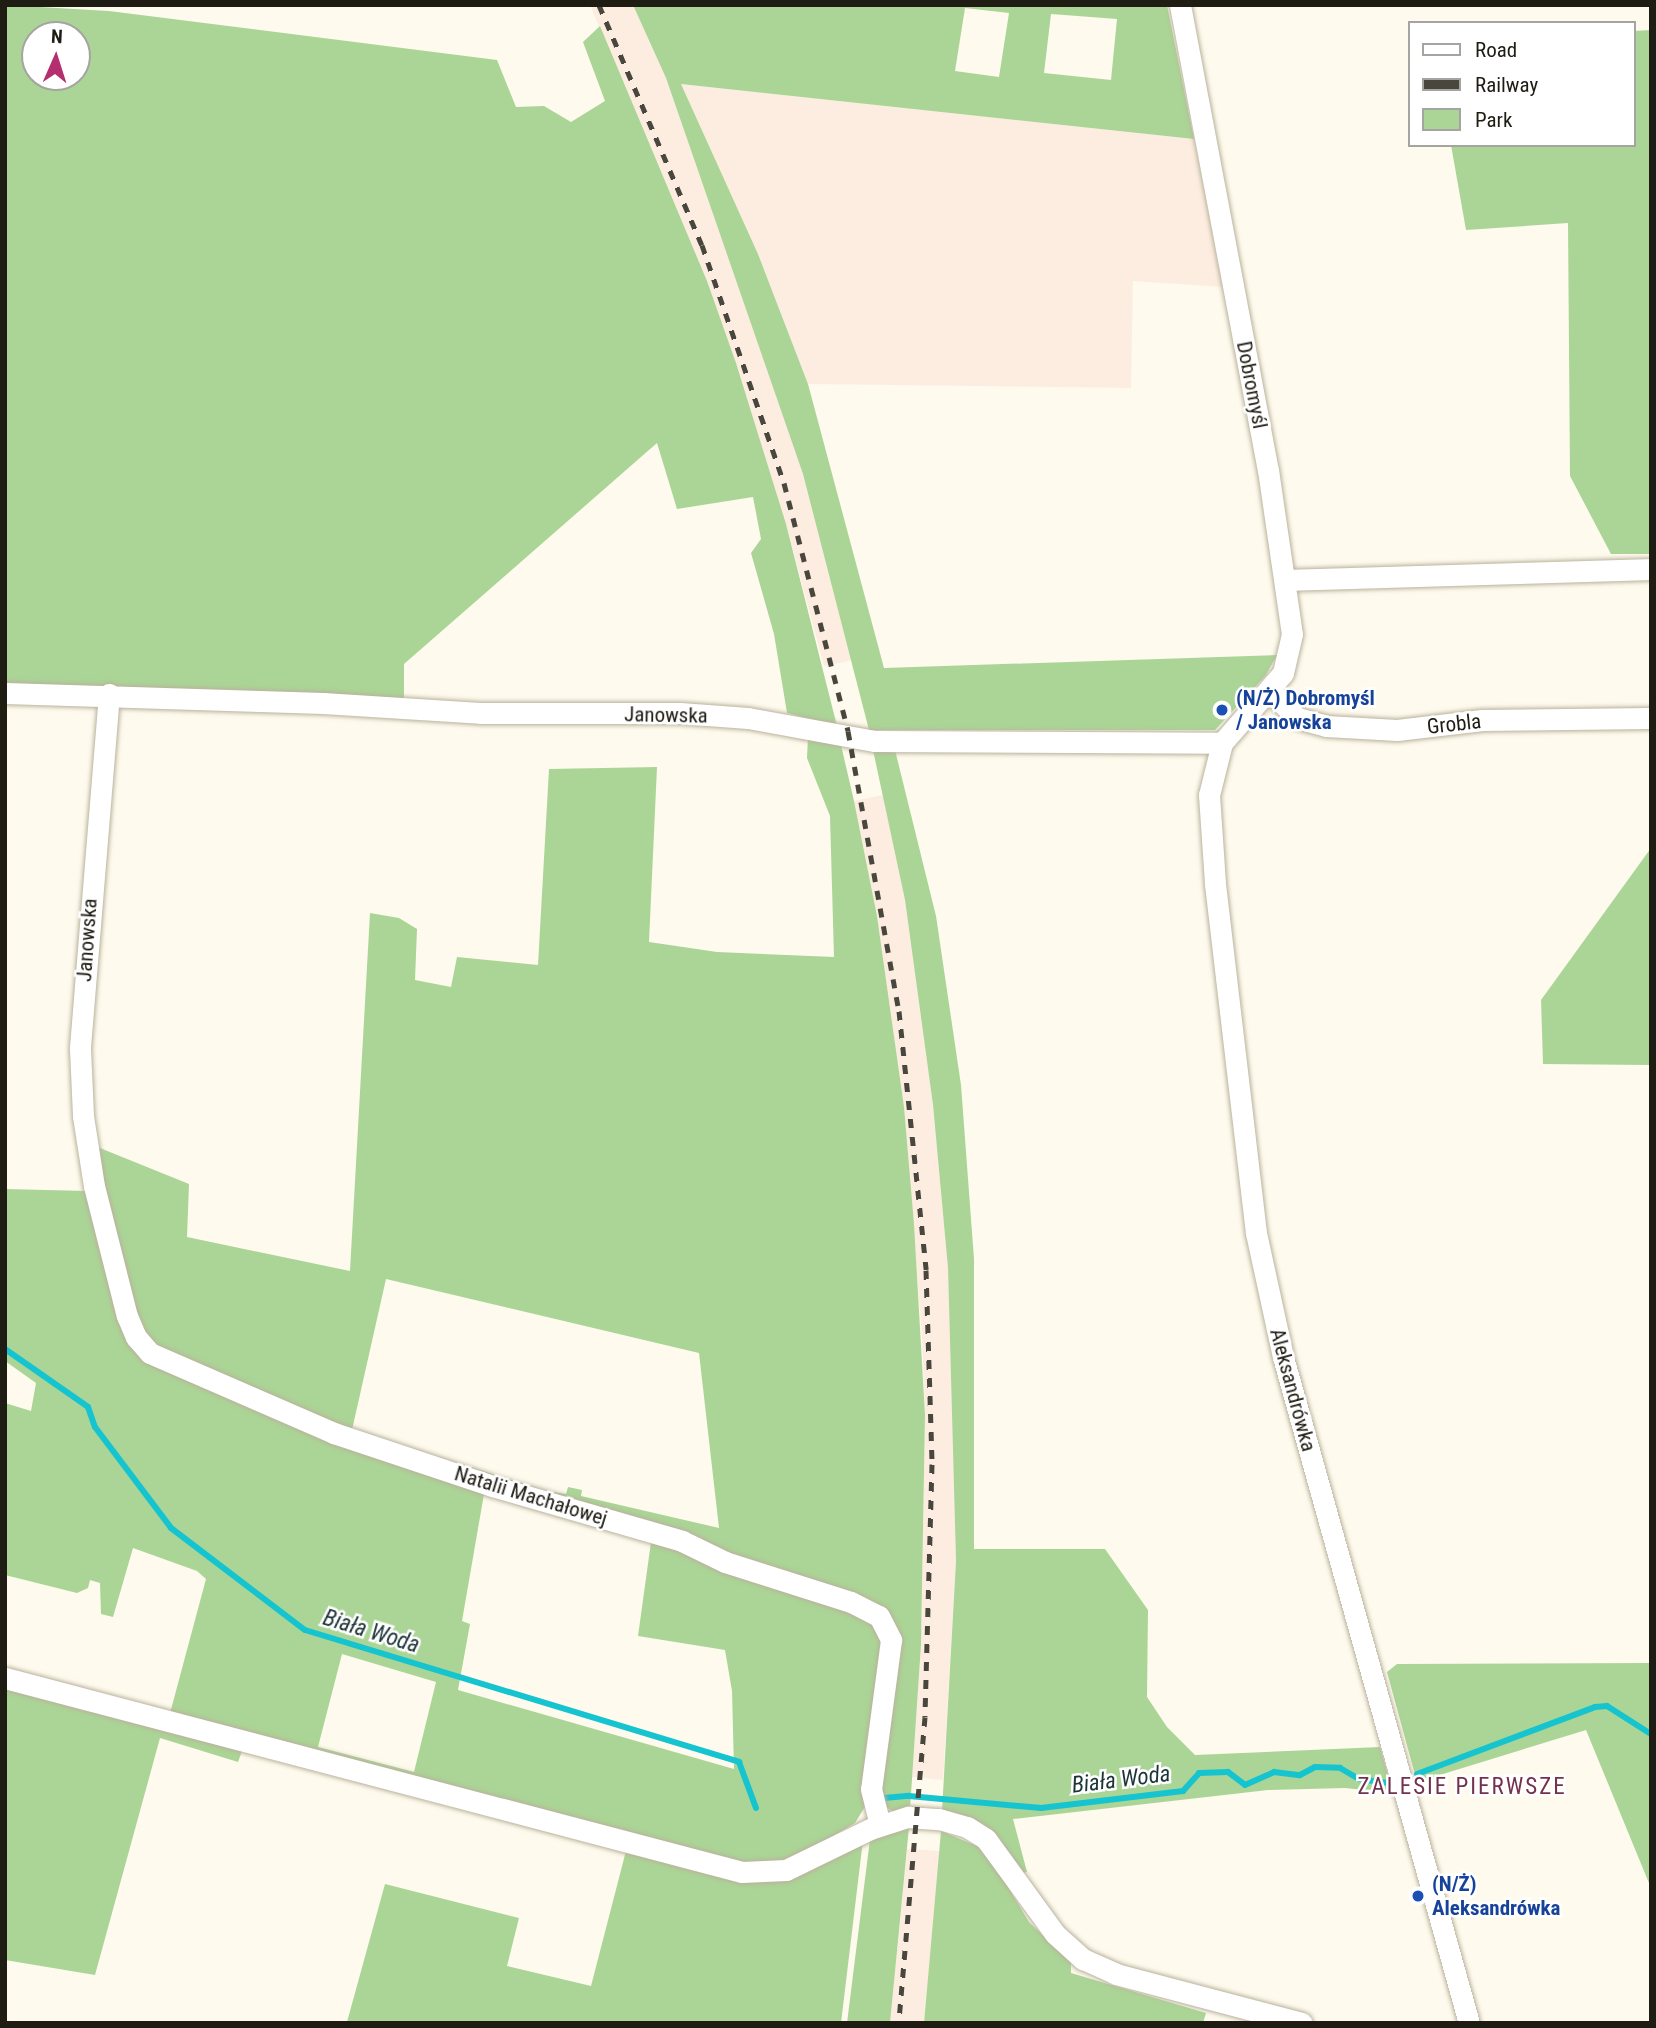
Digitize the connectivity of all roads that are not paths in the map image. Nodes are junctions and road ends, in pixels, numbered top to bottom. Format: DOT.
graph roads {
  1 [pos="1180,5"];
  2 [pos="1651,569"];
  3 [pos="1286,580"];
  4 [pos="1270,691"];
  5 [pos="5,693"];
  6 [pos="109,694"];
  7 [pos="1651,718"];
  8 [pos="1222,743"];
  9 [pos="94,1186"];
  10 [pos="5,1678"];
  11 [pos="880,1825"];
  12 [pos="1302,2023"];
  13 [pos="1469,2023"];
  1 -- 3 [label="street, Dobromyśl"];
  2 -- 3 [label="street"];
  3 -- 4 [label="street, Dobromyśl"];
  4 -- 7 [label="street, Grobla"];
  4 -- 8 [label="street, Dobromyśl"];
  5 -- 6 [label="street, Janowska"];
  6 -- 8 [label="street, Janowska"];
  6 -- 9 [label="street, Janowska"];
  8 -- 13 [label="street, Aleksandrówka"];
  9 -- 11 [label="street, Natalii Machałowej"];
  10 -- 11 [label="street"];
  11 -- 12 [label="street"];
}
